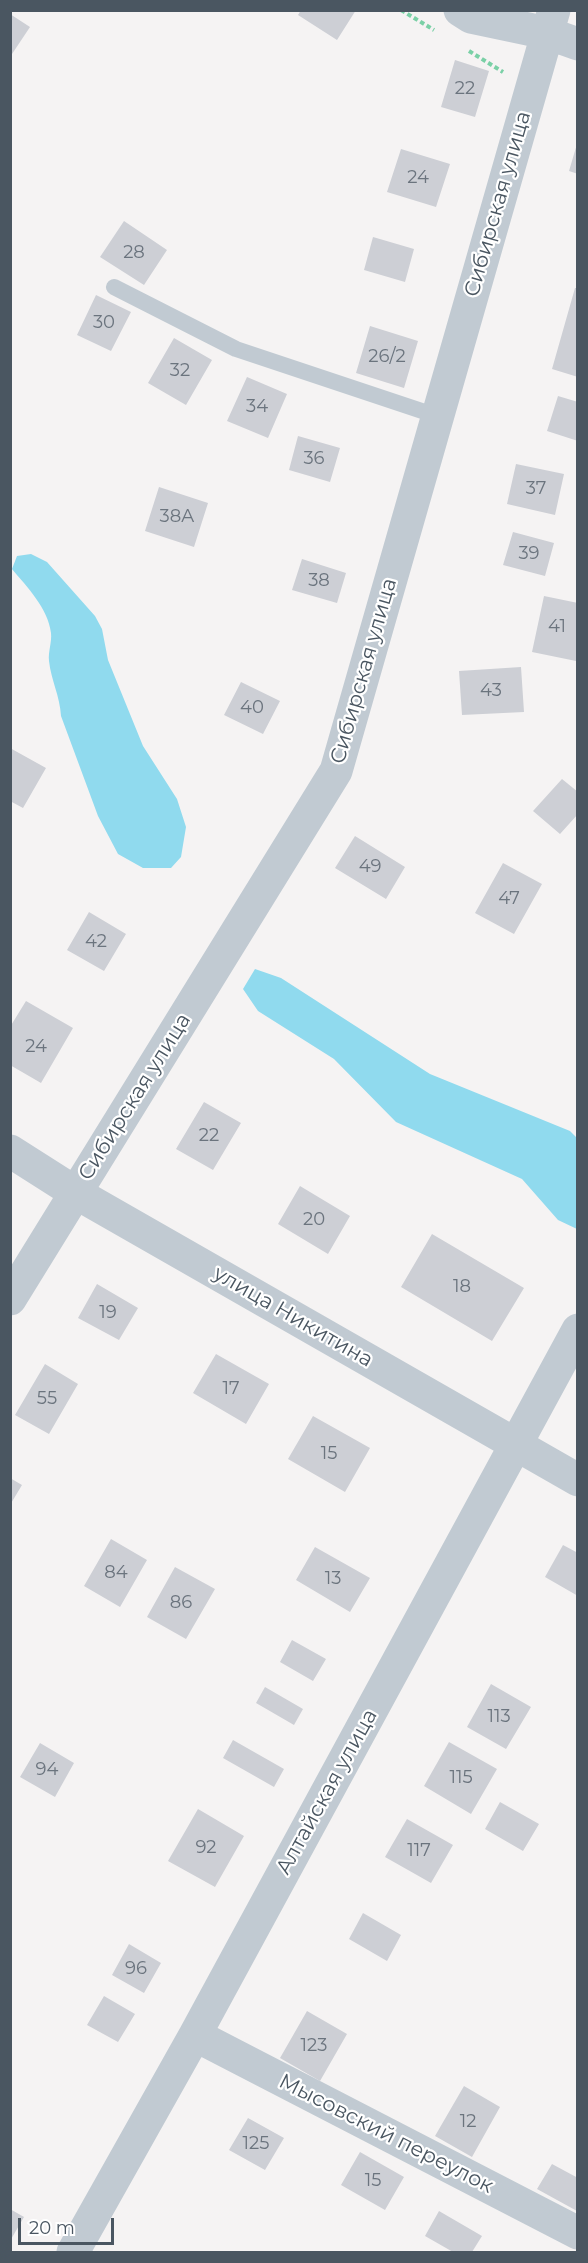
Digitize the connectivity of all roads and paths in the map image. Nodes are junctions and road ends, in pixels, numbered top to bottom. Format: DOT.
graph roads {
  1 [pos="460,10"];
  2 [pos="550,22"];
  3 [pos="578,44"];
  4 [pos="114,287"];
  5 [pos="437,416"];
  6 [pos="10,1151"];
  7 [pos="76,1193"];
  8 [pos="10,1299"];
  9 [pos="578,1330"];
  10 [pos="516,1444"];
  11 [pos="578,1479"];
  12 [pos="195,2034"];
  13 [pos="578,2233"];
  14 [pos="73,2253"];
  1 -- 2 [label="street"];
  2 -- 3 [label="street"];
  2 -- 5 [label="street, Сибирская улица"];
  4 -- 5 [label="lane"];
  5 -- 7 [label="street, Сибирская улица"];
  6 -- 7 [label="street, улица Никитина"];
  7 -- 8 [label="street, Сибирская улица"];
  7 -- 10 [label="street, улица Никитина"];
  9 -- 10 [label="street, Алтайская улица"];
  10 -- 11 [label="street, улица Никитина"];
  10 -- 12 [label="street, Алтайская улица"];
  12 -- 13 [label="street, Мысовский переулок"];
  12 -- 14 [label="street, Алтайская улица"];
}
